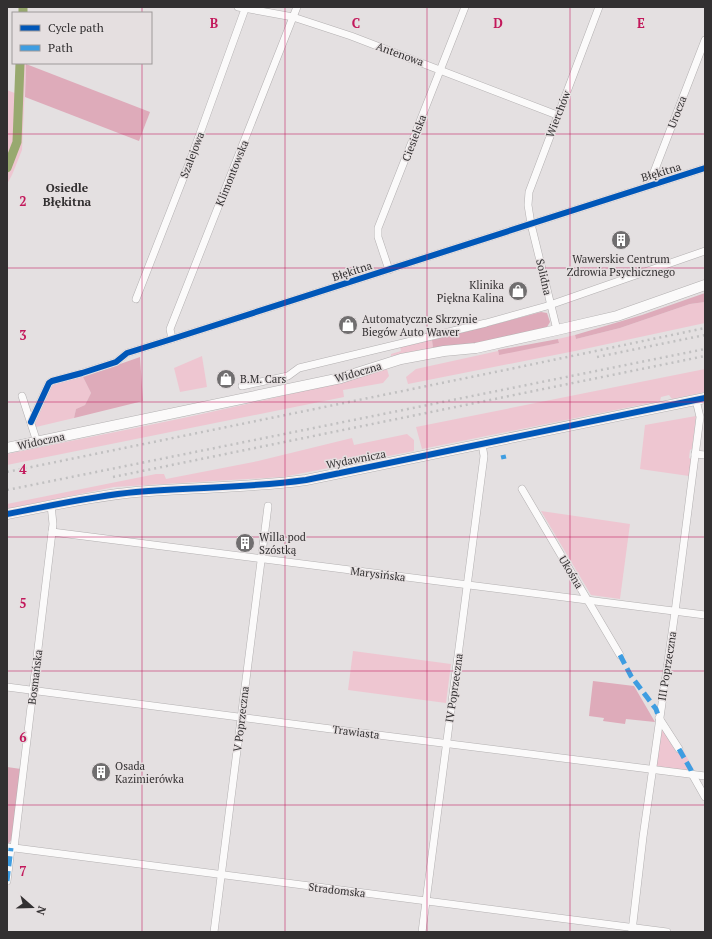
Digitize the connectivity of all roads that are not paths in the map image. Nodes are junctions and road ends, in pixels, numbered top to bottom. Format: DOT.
graph roads {
  1 [pos="297,7"];
  2 [pos="465,7"];
  3 [pos="599,7"];
  4 [pos="245,8"];
  5 [pos="293,17"];
  6 [pos="705,40"];
  7 [pos="441,70"];
  8 [pos="557,115"];
  9 [pos="705,168"];
  10 [pos="653,184"];
  11 [pos="531,224"];
  12 [pos="705,251"];
  13 [pos="389,270"];
  14 [pos="705,285"];
  15 [pos="136,299"];
  16 [pos="550,305"];
  17 [pos="557,330"];
  18 [pos="172,339"];
  19 [pos="242,386"];
  20 [pos="22,396"];
  21 [pos="700,399"];
  22 [pos="31,422"];
  23 [pos="37,442"];
  24 [pos="482,444"];
  25 [pos="7,448"];
  26 [pos="695,454"];
  27 [pos="705,455"];
  28 [pos="522,489"];
  29 [pos="51,505"];
  30 [pos="268,506"];
  31 [pos="7,514"];
  32 [pos="52,532"];
  33 [pos="262,558"];
  34 [pos="468,585"];
  35 [pos="588,600"];
  36 [pos="675,612"];
  37 [pos="705,615"];
  38 [pos="620,655"];
  39 [pos="7,687"];
  40 [pos="34,690"];
  41 [pos="241,718"];
  42 [pos="659,718"];
  43 [pos="446,744"];
  44 [pos="679,749"];
  45 [pos="652,769"];
  46 [pos="692,774"];
  47 [pos="705,776"];
  48 [pos="705,797"];
  49 [pos="11,848"];
  50 [pos="222,875"];
  51 [pos="7,881"];
  52 [pos="426,902"];
  53 [pos="633,930"];
  54 [pos="214,932"];
  55 [pos="422,932"];
  56 [pos="667,932"];
  1 -- 5 [label="street, Klimontowska"];
  2 -- 7 [label="street, Ciesielska"];
  3 -- 8 [label="street, Wierchów"];
  4 -- 5 [label="street, Antenowa"];
  4 -- 15 [label="street, Szalejowa"];
  5 -- 7 [label="street, Antenowa"];
  5 -- 18 [label="street, Klimontowska"];
  6 -- 10 [label="street, Urocza"];
  7 -- 8 [label="street, Antenowa"];
  7 -- 13 [label="street, Ciesielska"];
  8 -- 11 [label="street, Wierchów"];
  9 -- 10 [label="street, Błękitna"];
  10 -- 11 [label="street, Błękitna"];
  11 -- 13 [label="street, Błękitna"];
  11 -- 16 [label="street, Solidna"];
  12 -- 16 [label="street, Widoczna"];
  13 -- 18 [label="street, Błękitna"];
  14 -- 17 [label="main road, Widoczna"];
  16 -- 17 [label="street, Solidna"];
  16 -- 19 [label="street, Widoczna"];
  17 -- 23 [label="main road, Widoczna"];
  18 -- 22 [label="street, Błękitna"];
  20 -- 22 [label="street"];
  21 -- 24 [label="main road, Wydawnicza"];
  21 -- 26 [label="street, III Poprzeczna"];
  22 -- 23 [label="street"];
  23 -- 25 [label="main road, Widoczna"];
  24 -- 29 [label="main road, Wydawnicza"];
  24 -- 34 [label="street, IV Poprzeczna"];
  26 -- 27 [label="street"];
  26 -- 36 [label="street, III Poprzeczna"];
  28 -- 35 [label="street, Ukośna"];
  29 -- 31 [label="main road, Wydawnicza"];
  29 -- 32 [label="street, Bosmańska"];
  30 -- 33 [label="street, V Poprzeczna"];
  32 -- 33 [label="street, Marysińska"];
  32 -- 40 [label="street, Bosmańska"];
  33 -- 34 [label="street, Marysińska"];
  33 -- 41 [label="street, V Poprzeczna"];
  34 -- 35 [label="street, Marysińska"];
  34 -- 43 [label="street, IV Poprzeczna"];
  35 -- 36 [label="street, Marysińska"];
  35 -- 38 [label="street, Ukośna"];
  36 -- 37 [label="street, Marysińska"];
  36 -- 42 [label="street, III Poprzeczna"];
  39 -- 40 [label="street, Trawiasta"];
  40 -- 41 [label="street, Trawiasta"];
  40 -- 49 [label="street, Bosmańska"];
  41 -- 43 [label="street, Trawiasta"];
  41 -- 50 [label="street, V Poprzeczna"];
  42 -- 44 [label="street"];
  42 -- 45 [label="street, III Poprzeczna"];
  43 -- 45 [label="street, Trawiasta"];
  43 -- 52 [label="street, IV Poprzeczna"];
  45 -- 46 [label="street, Trawiasta"];
  45 -- 53 [label="street, III Poprzeczna"];
  46 -- 47 [label="street, Trawiasta"];
  46 -- 48 [label="street"];
  49 -- 50 [label="street, Stradomska"];
  49 -- 51 [label="street, Bosmańska"];
  50 -- 52 [label="street, Stradomska"];
  50 -- 54 [label="street, V Poprzeczna"];
  52 -- 53 [label="street, Stradomska"];
  52 -- 55 [label="street, IV Poprzeczna"];
  53 -- 56 [label="street, Stradomska"];
}
